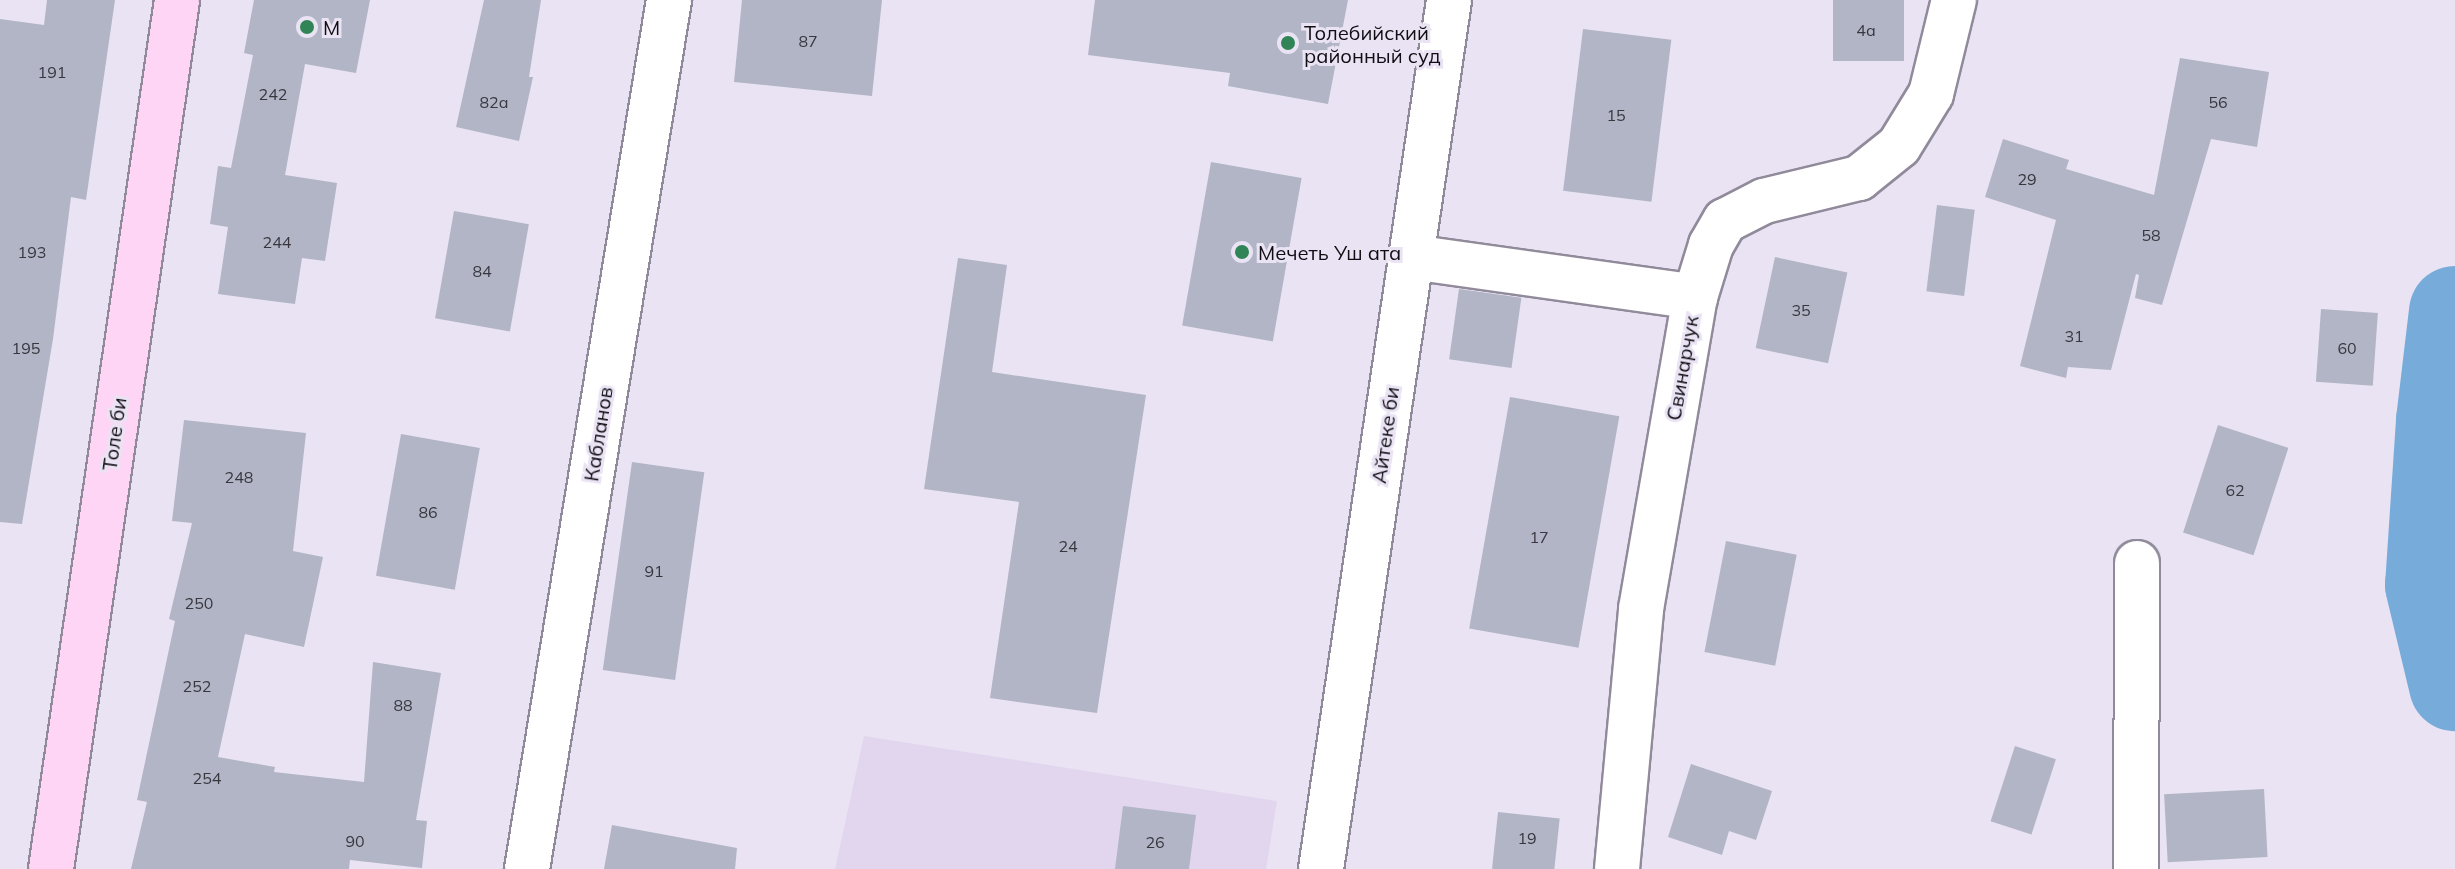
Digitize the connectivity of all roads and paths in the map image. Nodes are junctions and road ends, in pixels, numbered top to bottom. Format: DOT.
graph roads {
  1 [pos="177,0"];
  2 [pos="669,0"];
  3 [pos="1449,0"];
  4 [pos="1954,0"];
  5 [pos="1412,257"];
  6 [pos="1695,297"];
  7 [pos="2137,563"];
  8 [pos="51,869"];
  9 [pos="527,869"];
  10 [pos="1321,869"];
  11 [pos="1617,869"];
  12 [pos="2136,869"];
  1 -- 8 [label="main road, Толе би"];
  2 -- 9 [label="street, Кабланов"];
  3 -- 5 [label="street, Айтеке би"];
  4 -- 6 [label="street, Свинарчук"];
  5 -- 6 [label="street"];
  5 -- 10 [label="street, Айтеке би"];
  6 -- 11 [label="street, Свинарчук"];
  7 -- 12 [label="street"];
}
